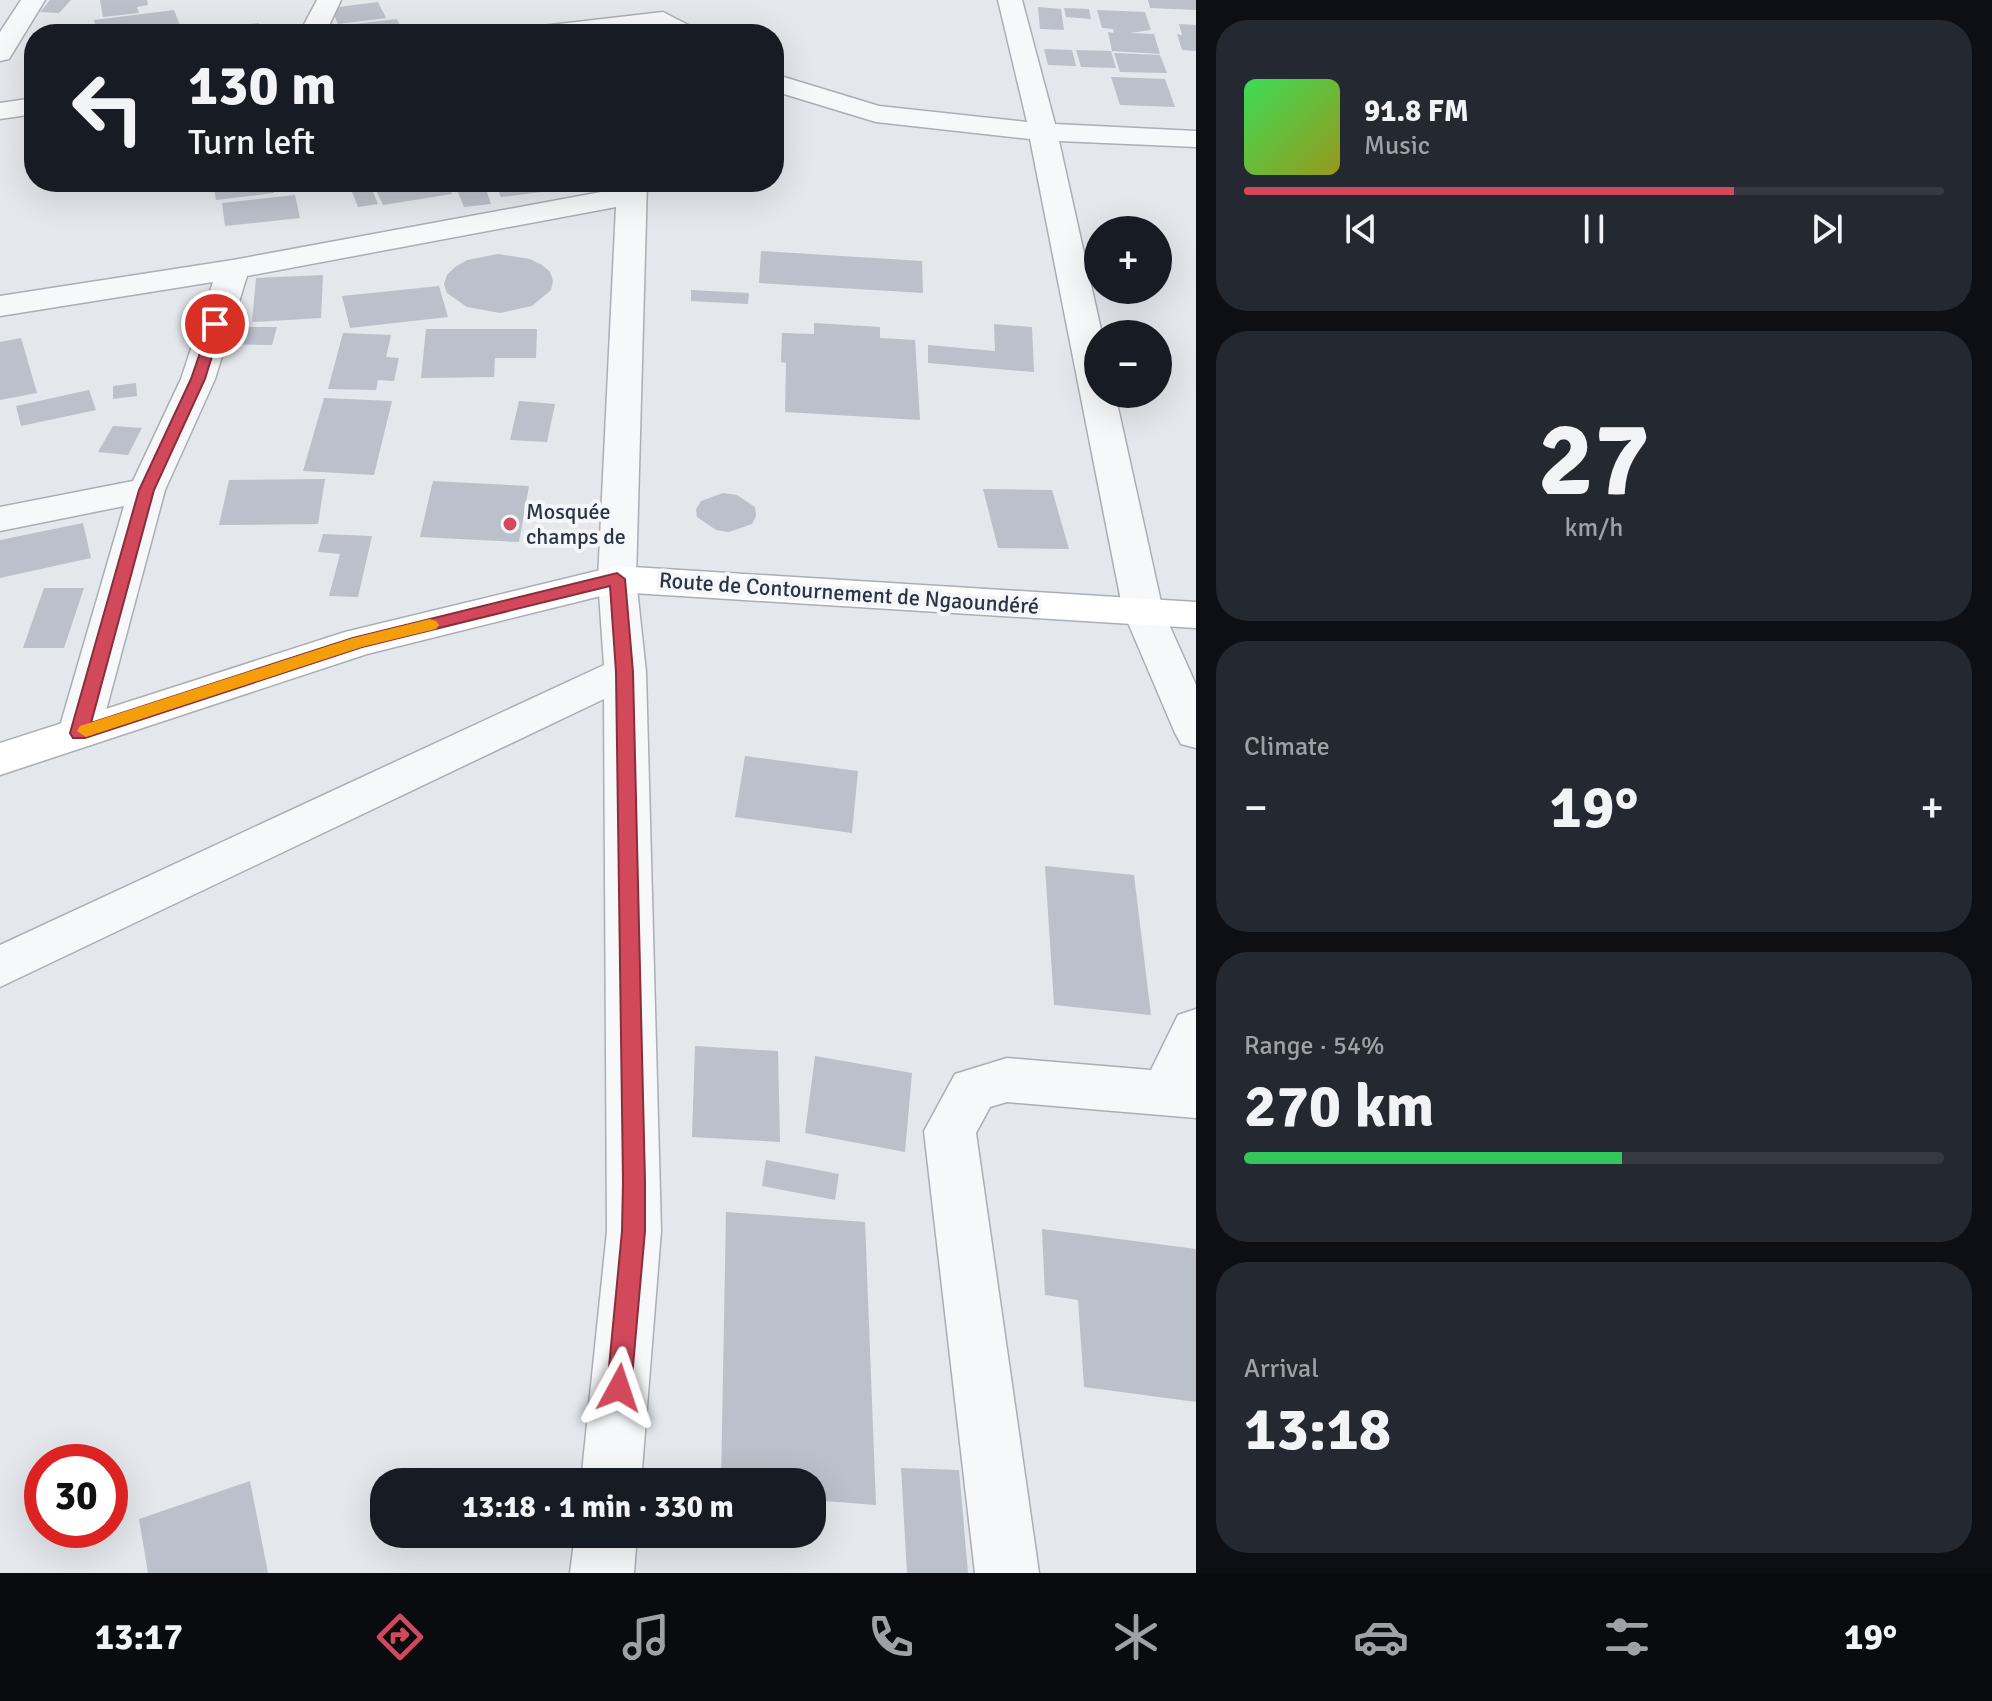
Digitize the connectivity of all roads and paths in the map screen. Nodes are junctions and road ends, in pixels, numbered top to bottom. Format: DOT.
graph roads {
  1 [pos="33,0"];
  2 [pos="329,0"];
  3 [pos="1010,0"];
  4 [pos="664,18"];
  5 [pos="317,24"];
  6 [pos="618,24"];
  7 [pos="0,53"];
  8 [pos="784,85"];
  9 [pos="24,107"];
  10 [pos="0,111"];
  11 [pos="1043,132"];
  12 [pos="1196,139"];
  13 [pos="616,192"];
  14 [pos="631,192"];
  15 [pos="233,269"];
  16 [pos="0,306"];
  17 [pos="147,490"];
  18 [pos="0,519"];
  19 [pos="617,579"];
  20 [pos="1143,611"];
  21 [pos="1196,615"];
  22 [pos="625,672"];
  23 [pos="79,733"];
  24 [pos="1196,733"];
  25 [pos="0,759"];
  26 [pos="0,967"];
  27 [pos="1196,1030"];
  28 [pos="1180,1095"];
  29 [pos="612,1468"];
  30 [pos="605,1548"];
  31 [pos="602,1573"];
  32 [pos="1007,1573"];
  1 -- 7 [label="street"];
  2 -- 5 [label="street"];
  3 -- 11 [label="street"];
  4 -- 6 [label="street"];
  8 -- 11 [label="street"];
  9 -- 10 [label="street"];
  11 -- 12 [label="street"];
  11 -- 20 [label="street"];
  13 -- 15 [label="street"];
  14 -- 19 [label="street"];
  15 -- 16 [label="street"];
  15 -- 17 [label="street"];
  17 -- 18 [label="street"];
  17 -- 23 [label="street"];
  19 -- 20 [label="street, Route de Contournement de Ngaoundéré"];
  19 -- 22 [label="street"];
  19 -- 23 [label="street, Route de Contournement de Ngaoundéré"];
  20 -- 21 [label="street, Route de Contournement de Ngaoundéré"];
  20 -- 24 [label="street"];
  22 -- 26 [label="street"];
  22 -- 29 [label="street"];
  23 -- 25 [label="street, Route de Contournement de Ngaoundéré"];
  27 -- 28 [label="street"];
  28 -- 32 [label="street"];
  30 -- 31 [label="street"];
}
